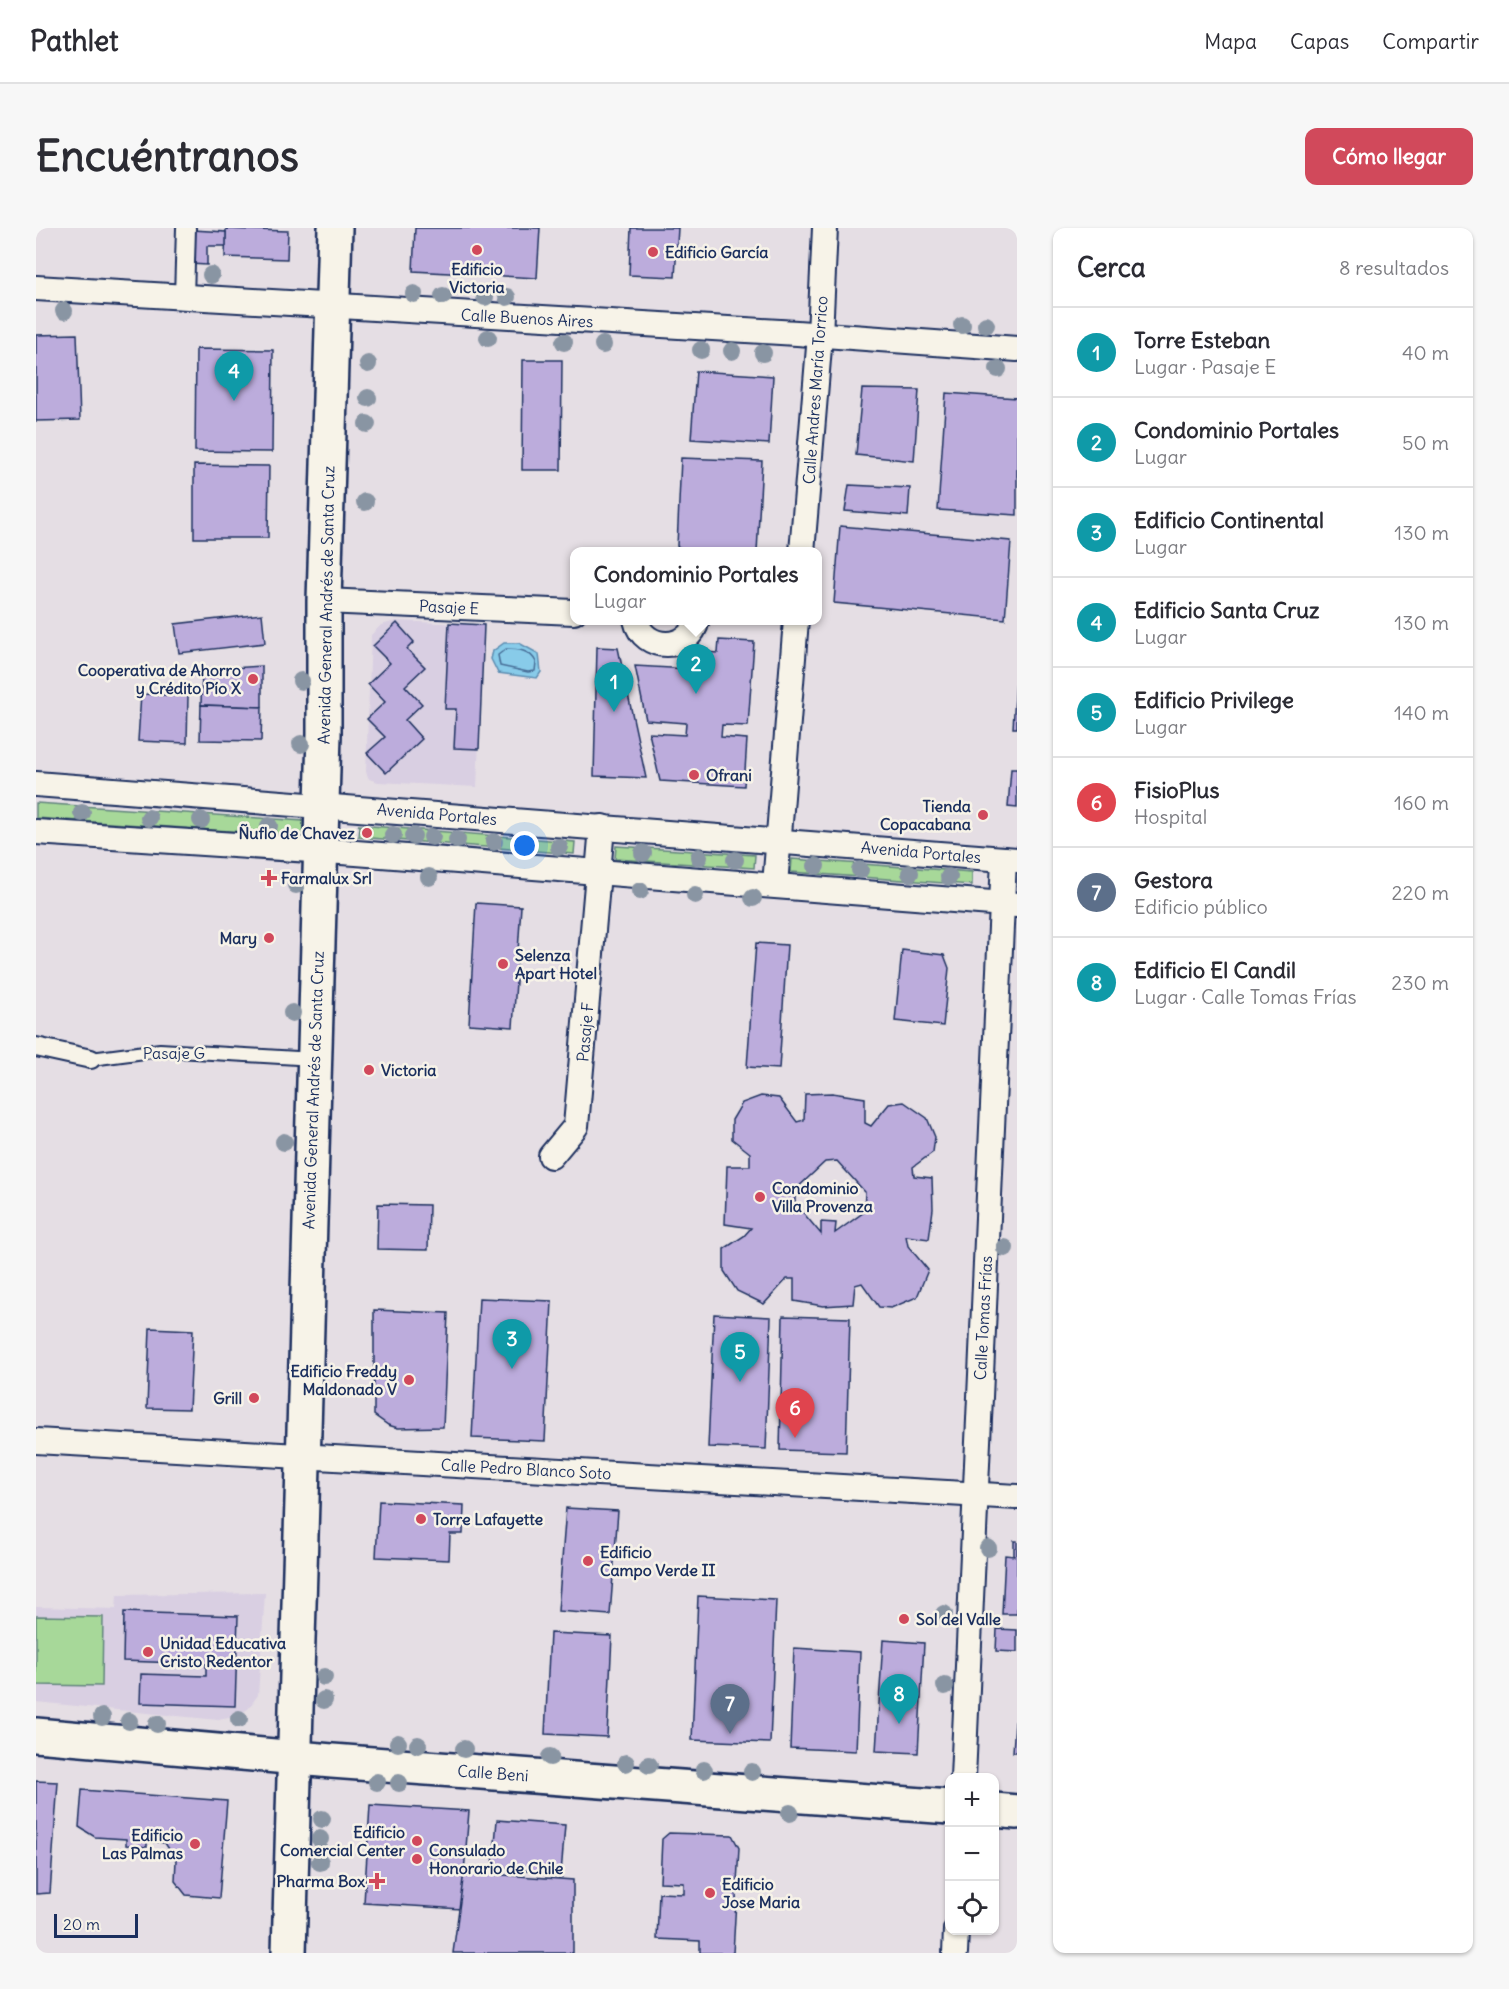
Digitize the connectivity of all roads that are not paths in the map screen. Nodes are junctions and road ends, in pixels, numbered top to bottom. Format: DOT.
graph roads {
  1 [pos="186,228"];
  2 [pos="335,228"];
  3 [pos="825,228"];
  4 [pos="36,288"];
  5 [pos="184,297"];
  6 [pos="333,306"];
  7 [pos="820,335"];
  8 [pos="1017,349"];
  9 [pos="802,547"];
  10 [pos="324,601"];
  11 [pos="570,612"];
  12 [pos="638,625"];
  13 [pos="695,625"];
  14 [pos="796,625"];
  15 [pos="36,784"];
  16 [pos="321,805"];
  17 [pos="602,827"];
  18 [pos="36,832"];
  19 [pos="778,841"];
  20 [pos="320,851"];
  21 [pos="1011,859"];
  22 [pos="599,872"];
  23 [pos="775,885"];
  24 [pos="1009,904"];
  25 [pos="36,1047"];
  26 [pos="91,1059"];
  27 [pos="314,1059"];
  28 [pos="551,1156"];
  29 [pos="36,1441"];
  30 [pos="301,1456"];
  31 [pos="975,1494"];
  32 [pos="1017,1497"];
  33 [pos="36,1735"];
  34 [pos="296,1757"];
  35 [pos="963,1773"];
  36 [pos="945,1807"];
  37 [pos="999,1810"];
  38 [pos="1017,1812"];
  39 [pos="956,1935"];
  40 [pos="289,1953"];
  41 [pos="956,1953"];
  1 -- 5 [label="street"];
  2 -- 6 [label="main road, Avenida General Andrés de Santa Cruz"];
  3 -- 7 [label="street, Calle Andres María Torrico"];
  4 -- 5 [label="street, Calle Buenos Aires"];
  5 -- 6 [label="street, Calle Buenos Aires"];
  6 -- 7 [label="street, Calle Buenos Aires"];
  6 -- 10 [label="main road, Avenida General Andrés de Santa Cruz"];
  7 -- 8 [label="street, Calle Buenos Aires"];
  7 -- 9 [label="street, Calle Andres María Torrico"];
  10 -- 11 [label="street, Pasaje E"];
  10 -- 16 [label="main road, Avenida General Andrés de Santa Cruz"];
  12 -- 13 [label="street"];
  14 -- 19 [label="street"];
  15 -- 16 [label="street, Avenida Portales"];
  16 -- 17 [label="street, Avenida Portales"];
  16 -- 20 [label="main road, Avenida General Andrés de Santa Cruz"];
  17 -- 19 [label="street, Avenida Portales"];
  17 -- 22 [label="street, Pasaje F"];
  18 -- 20 [label="street"];
  19 -- 21 [label="street, Avenida Portales"];
  19 -- 23 [label="street"];
  20 -- 22 [label="street"];
  20 -- 27 [label="main road, Avenida General Andrés de Santa Cruz"];
  21 -- 24 [label="street, Calle Tomas Frías"];
  22 -- 23 [label="street"];
  22 -- 28 [label="street, Pasaje F"];
  23 -- 24 [label="street"];
  24 -- 31 [label="street, Calle Tomas Frías"];
  25 -- 26 [label="street, Pasaje G"];
  26 -- 27 [label="lane, Pasaje G"];
  27 -- 30 [label="main road, Avenida General Andrés de Santa Cruz"];
  29 -- 30 [label="street, Calle Pedro Blanco Soto"];
  30 -- 31 [label="street, Calle Pedro Blanco Soto"];
  30 -- 34 [label="main road, Avenida General Andrés de Santa Cruz"];
  31 -- 32 [label="street, Calle Pedro Blanco Soto"];
  31 -- 35 [label="street, Calle Tomas Frías"];
  33 -- 34 [label="main road, Calle Beni"];
  34 -- 36 [label="main road, Calle Beni"];
  34 -- 40 [label="main road, Avenida General Andrés de Santa Cruz"];
  37 -- 38 [label="main road"];
  39 -- 41 [label="street"];
}
